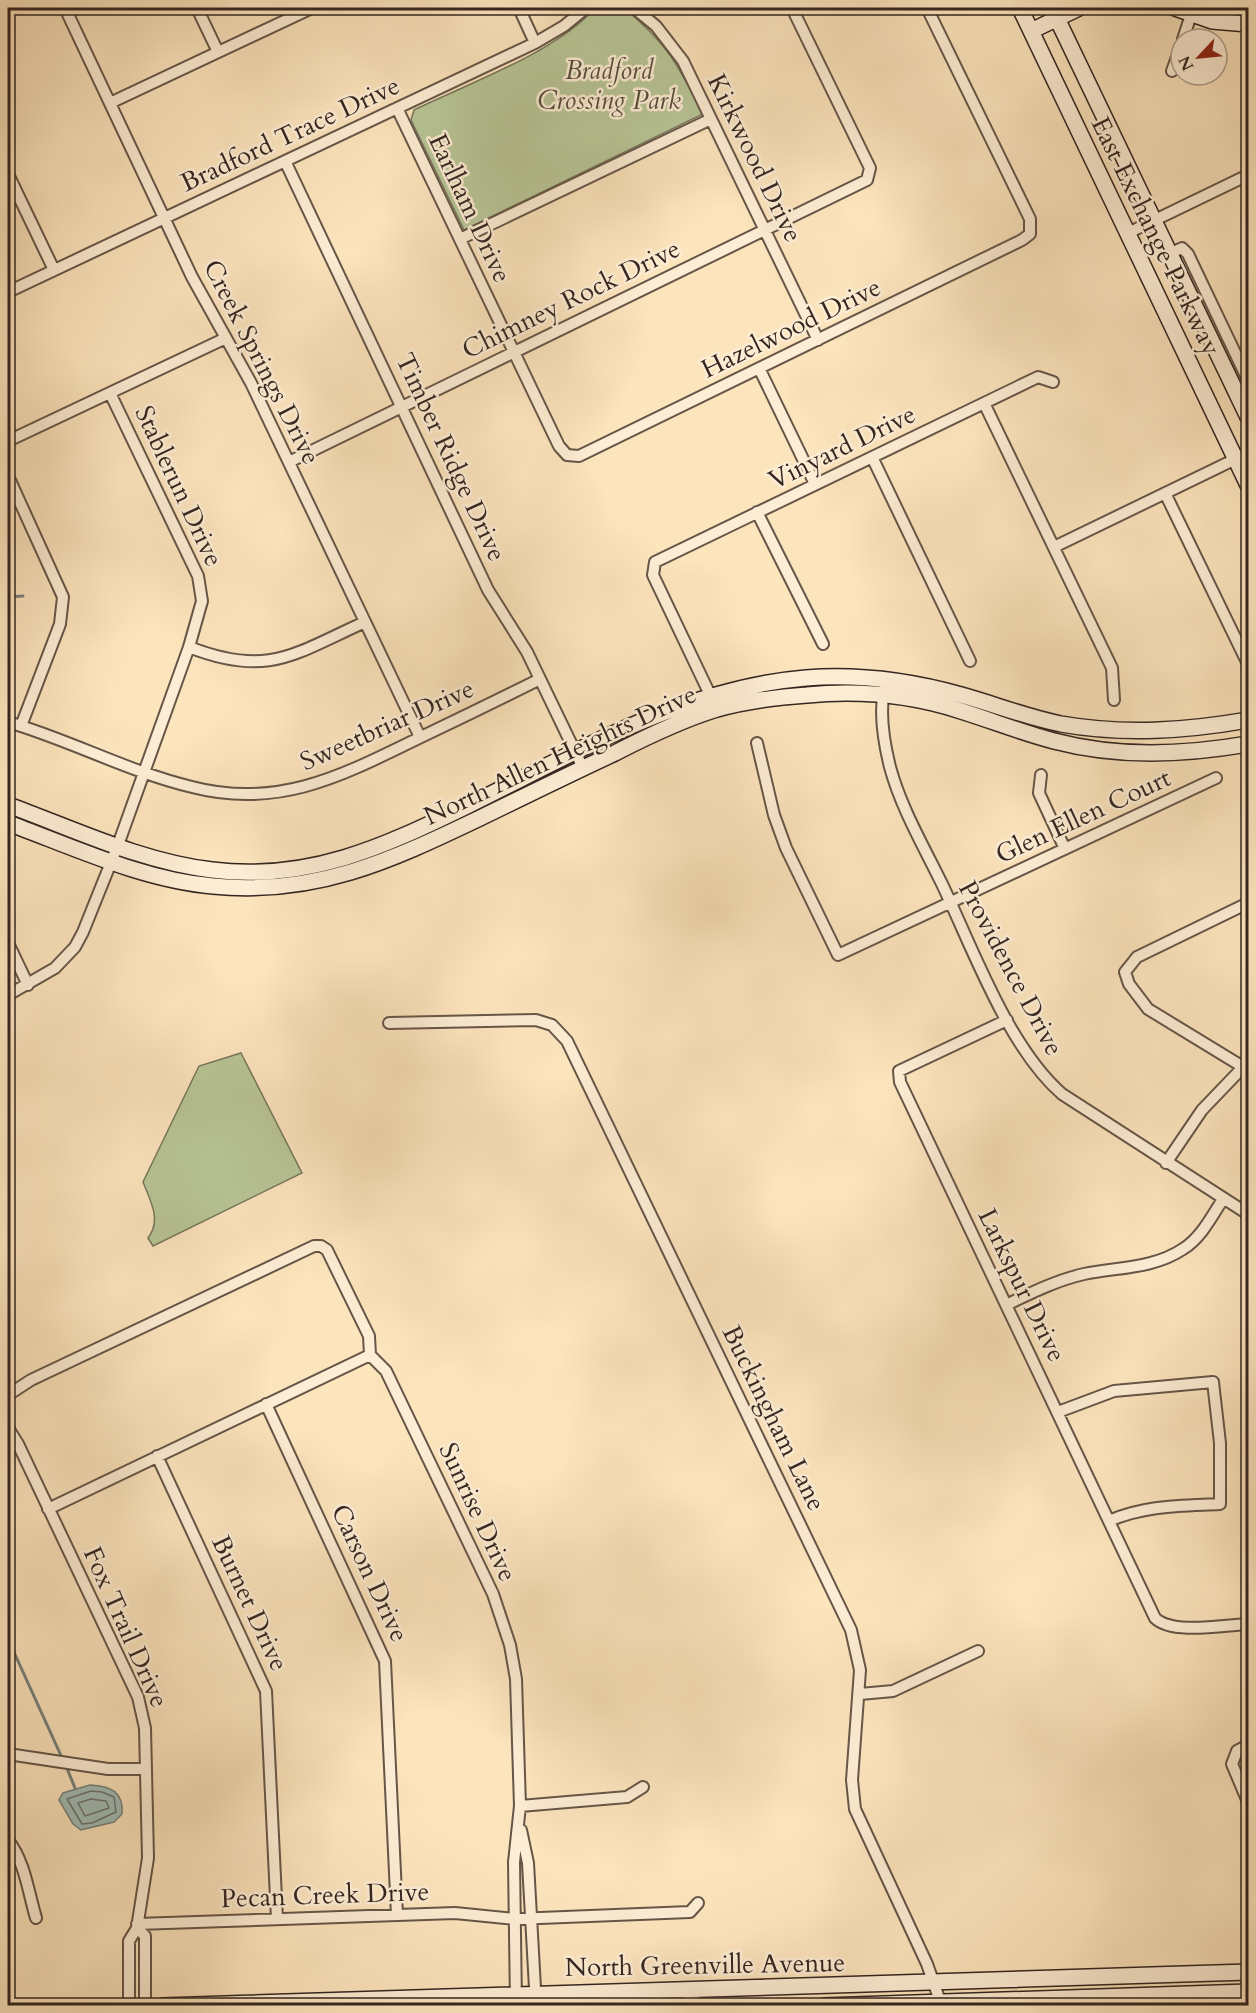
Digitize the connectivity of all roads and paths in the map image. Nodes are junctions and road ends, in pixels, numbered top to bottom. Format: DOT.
graph roads {
  1 [pos="65,8"];
  2 [pos="197,8"];
  3 [pos="312,8"];
  4 [pos="519,8"];
  5 [pos="586,8"];
  6 [pos="634,8"];
  7 [pos="792,8"];
  8 [pos="927,8"];
  9 [pos="1020,8"];
  10 [pos="1074,8"];
  11 [pos="1175,8"];
  12 [pos="1055,13"];
  13 [pos="1191,15"];
  14 [pos="1248,24"];
  15 [pos="1187,27"];
  16 [pos="1031,31"];
  17 [pos="535,43"];
  18 [pos="218,52"];
  19 [pos="110,103"];
  20 [pos="398,108"];
  21 [pos="711,119"];
  22 [pos="285,161"];
  23 [pos="8,174"];
  24 [pos="1248,175"];
  25 [pos="164,218"];
  26 [pos="1155,220"];
  27 [pos="765,230"];
  28 [pos="1128,233"];
  29 [pos="460,239"];
  30 [pos="1171,253"];
  31 [pos="54,270"];
  32 [pos="8,292"];
  33 [pos="226,338"];
  34 [pos="818,340"];
  35 [pos="514,352"];
  36 [pos="759,368"];
  37 [pos="1248,381"];
  38 [pos="1053,382"];
  39 [pos="110,393"];
  40 [pos="984,403"];
  41 [pos="402,406"];
  42 [pos="1248,417"];
  43 [pos="8,441"];
  44 [pos="567,455"];
  45 [pos="1242,456"];
  46 [pos="872,457"];
  47 [pos="289,462"];
  48 [pos="8,476"];
  49 [pos="815,484"];
  50 [pos="1248,484"];
  51 [pos="1165,493"];
  52 [pos="758,512"];
  53 [pos="1054,547"];
  54 [pos="365,622"];
  55 [pos="823,644"];
  56 [pos="189,647"];
  57 [pos="970,661"];
  58 [pos="1248,664"];
  59 [pos="540,679"];
  60 [pos="886,679"];
  61 [pos="710,695"];
  62 [pos="883,695"];
  63 [pos="1114,700"];
  64 [pos="716,709"];
  65 [pos="1248,720"];
  66 [pos="8,722"];
  67 [pos="21,726"];
  68 [pos="420,737"];
  69 [pos="757,743"];
  70 [pos="1248,744"];
  71 [pos="575,753"];
  72 [pos="583,768"];
  73 [pos="143,770"];
  74 [pos="1041,775"];
  75 [pos="1216,778"];
  76 [pos="8,805"];
  77 [pos="8,823"];
  78 [pos="118,845"];
  79 [pos="1065,849"];
  80 [pos="112,860"];
  81 [pos="951,902"];
  82 [pos="1248,903"];
  83 [pos="8,943"];
  84 [pos="28,985"];
  85 [pos="8,994"];
  86 [pos="1007,1020"];
  87 [pos="389,1023"];
  88 [pos="1247,1066"];
  89 [pos="1166,1163"];
  90 [pos="1223,1199"];
  91 [pos="1248,1214"];
  92 [pos="1006,1305"];
  93 [pos="370,1355"];
  94 [pos="8,1395"];
  95 [pos="266,1404"];
  96 [pos="1058,1412"];
  97 [pos="8,1428"];
  98 [pos="157,1456"];
  99 [pos="48,1509"];
  100 [pos="1109,1521"];
  101 [pos="1248,1624"];
  102 [pos="978,1650"];
  103 [pos="860,1694"];
  104 [pos="1248,1745"];
  105 [pos="8,1754"];
  106 [pos="146,1769"];
  107 [pos="643,1787"];
  108 [pos="1248,1802"];
  109 [pos="520,1806"];
  110 [pos="519,1821"];
  111 [pos="8,1840"];
  112 [pos="698,1903"];
  113 [pos="397,1915"];
  114 [pos="36,1918"];
  115 [pos="531,1918"];
  116 [pos="277,1919"];
  117 [pos="515,1919"];
  118 [pos="137,1926"];
  119 [pos="1248,1972"];
  120 [pos="933,1983"];
  121 [pos="1248,1992"];
  122 [pos="692,1998"];
  123 [pos="515,1999"];
  124 [pos="536,1999"];
  125 [pos="940,2001"];
  126 [pos="129,2006"];
  127 [pos="145,2006"];
  128 [pos="162,2006"];
  129 [pos="824,2006"];
  1 -- 19 [label="street, Creek Springs Drive"];
  2 -- 18 [label="street"];
  3 -- 18 [label="street"];
  4 -- 17 [label="street"];
  5 -- 17 [label="street, Bradford Trace Drive"];
  6 -- 21 [label="street, Kirkwood Drive"];
  7 -- 27 [label="street, Chimney Rock Drive"];
  8 -- 34 [label="street, Hazelwood Drive"];
  9 -- 16 [label="main road, East Exchange Parkway"];
  10 -- 12 [label="main road"];
  11 -- 13 [label="main road"];
  12 -- 16 [label="main road"];
  12 -- 26 [label="main road, East Exchange Parkway"];
  13 -- 14 [label="main road"];
  13 -- 15 [label="street"];
  16 -- 28 [label="main road, East Exchange Parkway"];
  17 -- 20 [label="street, Bradford Trace Drive"];
  18 -- 19 [label="street"];
  19 -- 25 [label="street, Creek Springs Drive"];
  20 -- 22 [label="street, Bradford Trace Drive"];
  20 -- 29 [label="street, Earlham Drive"];
  21 -- 27 [label="street, Kirkwood Drive"];
  21 -- 29 [label="street"];
  22 -- 25 [label="street, Bradford Trace Drive"];
  22 -- 41 [label="street, Timber Ridge Drive"];
  23 -- 31 [label="street"];
  24 -- 26 [label="street"];
  25 -- 31 [label="street, Bradford Trace Drive"];
  25 -- 33 [label="street, Creek Springs Drive"];
  26 -- 28 [label="street"];
  26 -- 30 [label="main road, East Exchange Parkway"];
  27 -- 34 [label="street, Kirkwood Drive"];
  27 -- 35 [label="street, Chimney Rock Drive"];
  28 -- 45 [label="main road, East Exchange Parkway"];
  29 -- 35 [label="street, Earlham Drive"];
  30 -- 37 [label="street, East Exchange Parkway"];
  30 -- 42 [label="main road, East Exchange Parkway"];
  31 -- 32 [label="street, Bradford Trace Drive"];
  33 -- 39 [label="street"];
  33 -- 47 [label="street, Creek Springs Drive"];
  34 -- 36 [label="street, Hazelwood Drive"];
  35 -- 41 [label="street, Chimney Rock Drive"];
  35 -- 44 [label="street, Earlham Drive"];
  36 -- 44 [label="street, Hazelwood Drive"];
  36 -- 49 [label="street"];
  38 -- 40 [label="street, Vinyard Drive"];
  39 -- 43 [label="street"];
  39 -- 56 [label="street, Stablerun Drive"];
  40 -- 46 [label="street, Vinyard Drive"];
  40 -- 53 [label="street"];
  41 -- 47 [label="street, Chimney Rock Drive"];
  41 -- 59 [label="street, Timber Ridge Drive"];
  45 -- 50 [label="main road, East Exchange Parkway"];
  45 -- 51 [label="street"];
  46 -- 49 [label="street, Vinyard Drive"];
  46 -- 57 [label="street"];
  47 -- 54 [label="street, Creek Springs Drive"];
  48 -- 67 [label="street"];
  49 -- 52 [label="street, Vinyard Drive"];
  51 -- 53 [label="street"];
  51 -- 58 [label="street"];
  52 -- 55 [label="street"];
  52 -- 61 [label="street, Vinyard Drive"];
  53 -- 63 [label="street"];
  54 -- 56 [label="street"];
  54 -- 68 [label="street, Creek Springs Drive"];
  56 -- 73 [label="street, Stablerun Drive"];
  59 -- 68 [label="street, Sweetbriar Drive"];
  59 -- 71 [label="street, Timber Ridge Drive"];
  60 -- 61 [label="main road, North Allen Heights Drive"];
  60 -- 62 [label="street, Providence Drive"];
  60 -- 65 [label="main road, North Allen Heights Drive"];
  61 -- 64 [label="street"];
  61 -- 71 [label="main road, North Allen Heights Drive"];
  62 -- 64 [label="main road, North Allen Heights Drive"];
  62 -- 70 [label="main road, North Allen Heights Drive"];
  62 -- 81 [label="street, Providence Drive"];
  64 -- 72 [label="main road, North Allen Heights Drive"];
  66 -- 67 [label="street, Sweetbriar Drive"];
  67 -- 73 [label="street, Sweetbriar Drive"];
  68 -- 73 [label="street, Sweetbriar Drive"];
  69 -- 81 [label="street, Glen Ellen Court"];
  71 -- 72 [label="street, Timber Ridge Drive"];
  71 -- 78 [label="main road, North Allen Heights Drive"];
  72 -- 80 [label="main road, North Allen Heights Drive"];
  73 -- 78 [label="street, Stablerun Drive"];
  74 -- 79 [label="street"];
  75 -- 79 [label="street, Glen Ellen Court"];
  76 -- 78 [label="main road, North Allen Heights Drive"];
  77 -- 80 [label="main road, North Allen Heights Drive"];
  78 -- 80 [label="street, Stablerun Drive"];
  79 -- 81 [label="street, Glen Ellen Court"];
  80 -- 84 [label="street, Stablerun Drive"];
  81 -- 86 [label="street, Providence Drive"];
  82 -- 88 [label="street"];
  83 -- 84 [label="street"];
  84 -- 85 [label="street, Stablerun Drive"];
  86 -- 89 [label="street, Providence Drive"];
  86 -- 92 [label="street, Larkspur Drive"];
  87 -- 103 [label="street, Buckingham Lane"];
  88 -- 89 [label="street"];
  89 -- 90 [label="street, Providence Drive"];
  90 -- 91 [label="street, Providence Drive"];
  90 -- 92 [label="street"];
  92 -- 96 [label="street, Larkspur Drive"];
  93 -- 94 [label="street, Sunrise Drive"];
  93 -- 95 [label="street"];
  93 -- 109 [label="street, Sunrise Drive"];
  95 -- 98 [label="street"];
  95 -- 113 [label="street, Carson Drive"];
  96 -- 100 [label="street, Larkspur Drive"];
  96 -- 100 [label="street"];
  97 -- 99 [label="street, Fox Trail Drive"];
  98 -- 99 [label="street"];
  98 -- 116 [label="street, Burnet Drive"];
  99 -- 106 [label="street, Fox Trail Drive"];
  100 -- 101 [label="street, Larkspur Drive"];
  102 -- 103 [label="street"];
  103 -- 120 [label="street, Buckingham Lane"];
  104 -- 108 [label="street"];
  105 -- 106 [label="street"];
  106 -- 118 [label="street, Fox Trail Drive"];
  107 -- 109 [label="street"];
  109 -- 110 [label="street, Sunrise Drive"];
  110 -- 115 [label="street, Sunrise Drive"];
  110 -- 117 [label="street, Sunrise Drive"];
  111 -- 114 [label="street"];
  112 -- 115 [label="street, Pecan Creek Drive"];
  113 -- 116 [label="street, Pecan Creek Drive"];
  113 -- 117 [label="street, Pecan Creek Drive"];
  115 -- 117 [label="street, Pecan Creek Drive"];
  115 -- 124 [label="street, Sunrise Drive"];
  116 -- 118 [label="street, Pecan Creek Drive"];
  117 -- 123 [label="street, Sunrise Drive"];
  118 -- 126 [label="street, Fox Trail Drive"];
  118 -- 127 [label="street, Fox Trail Drive"];
  119 -- 120 [label="main road, North Greenville Avenue"];
  120 -- 122 [label="main road, North Greenville Avenue"];
  120 -- 125 [label="street, Buckingham Lane"];
  121 -- 125 [label="main road, North Greenville Avenue"];
  122 -- 124 [label="main road, North Greenville Avenue"];
  123 -- 124 [label="main road, North Greenville Avenue"];
  123 -- 128 [label="main road, North Greenville Avenue"];
  125 -- 129 [label="main road, North Greenville Avenue"];
}
